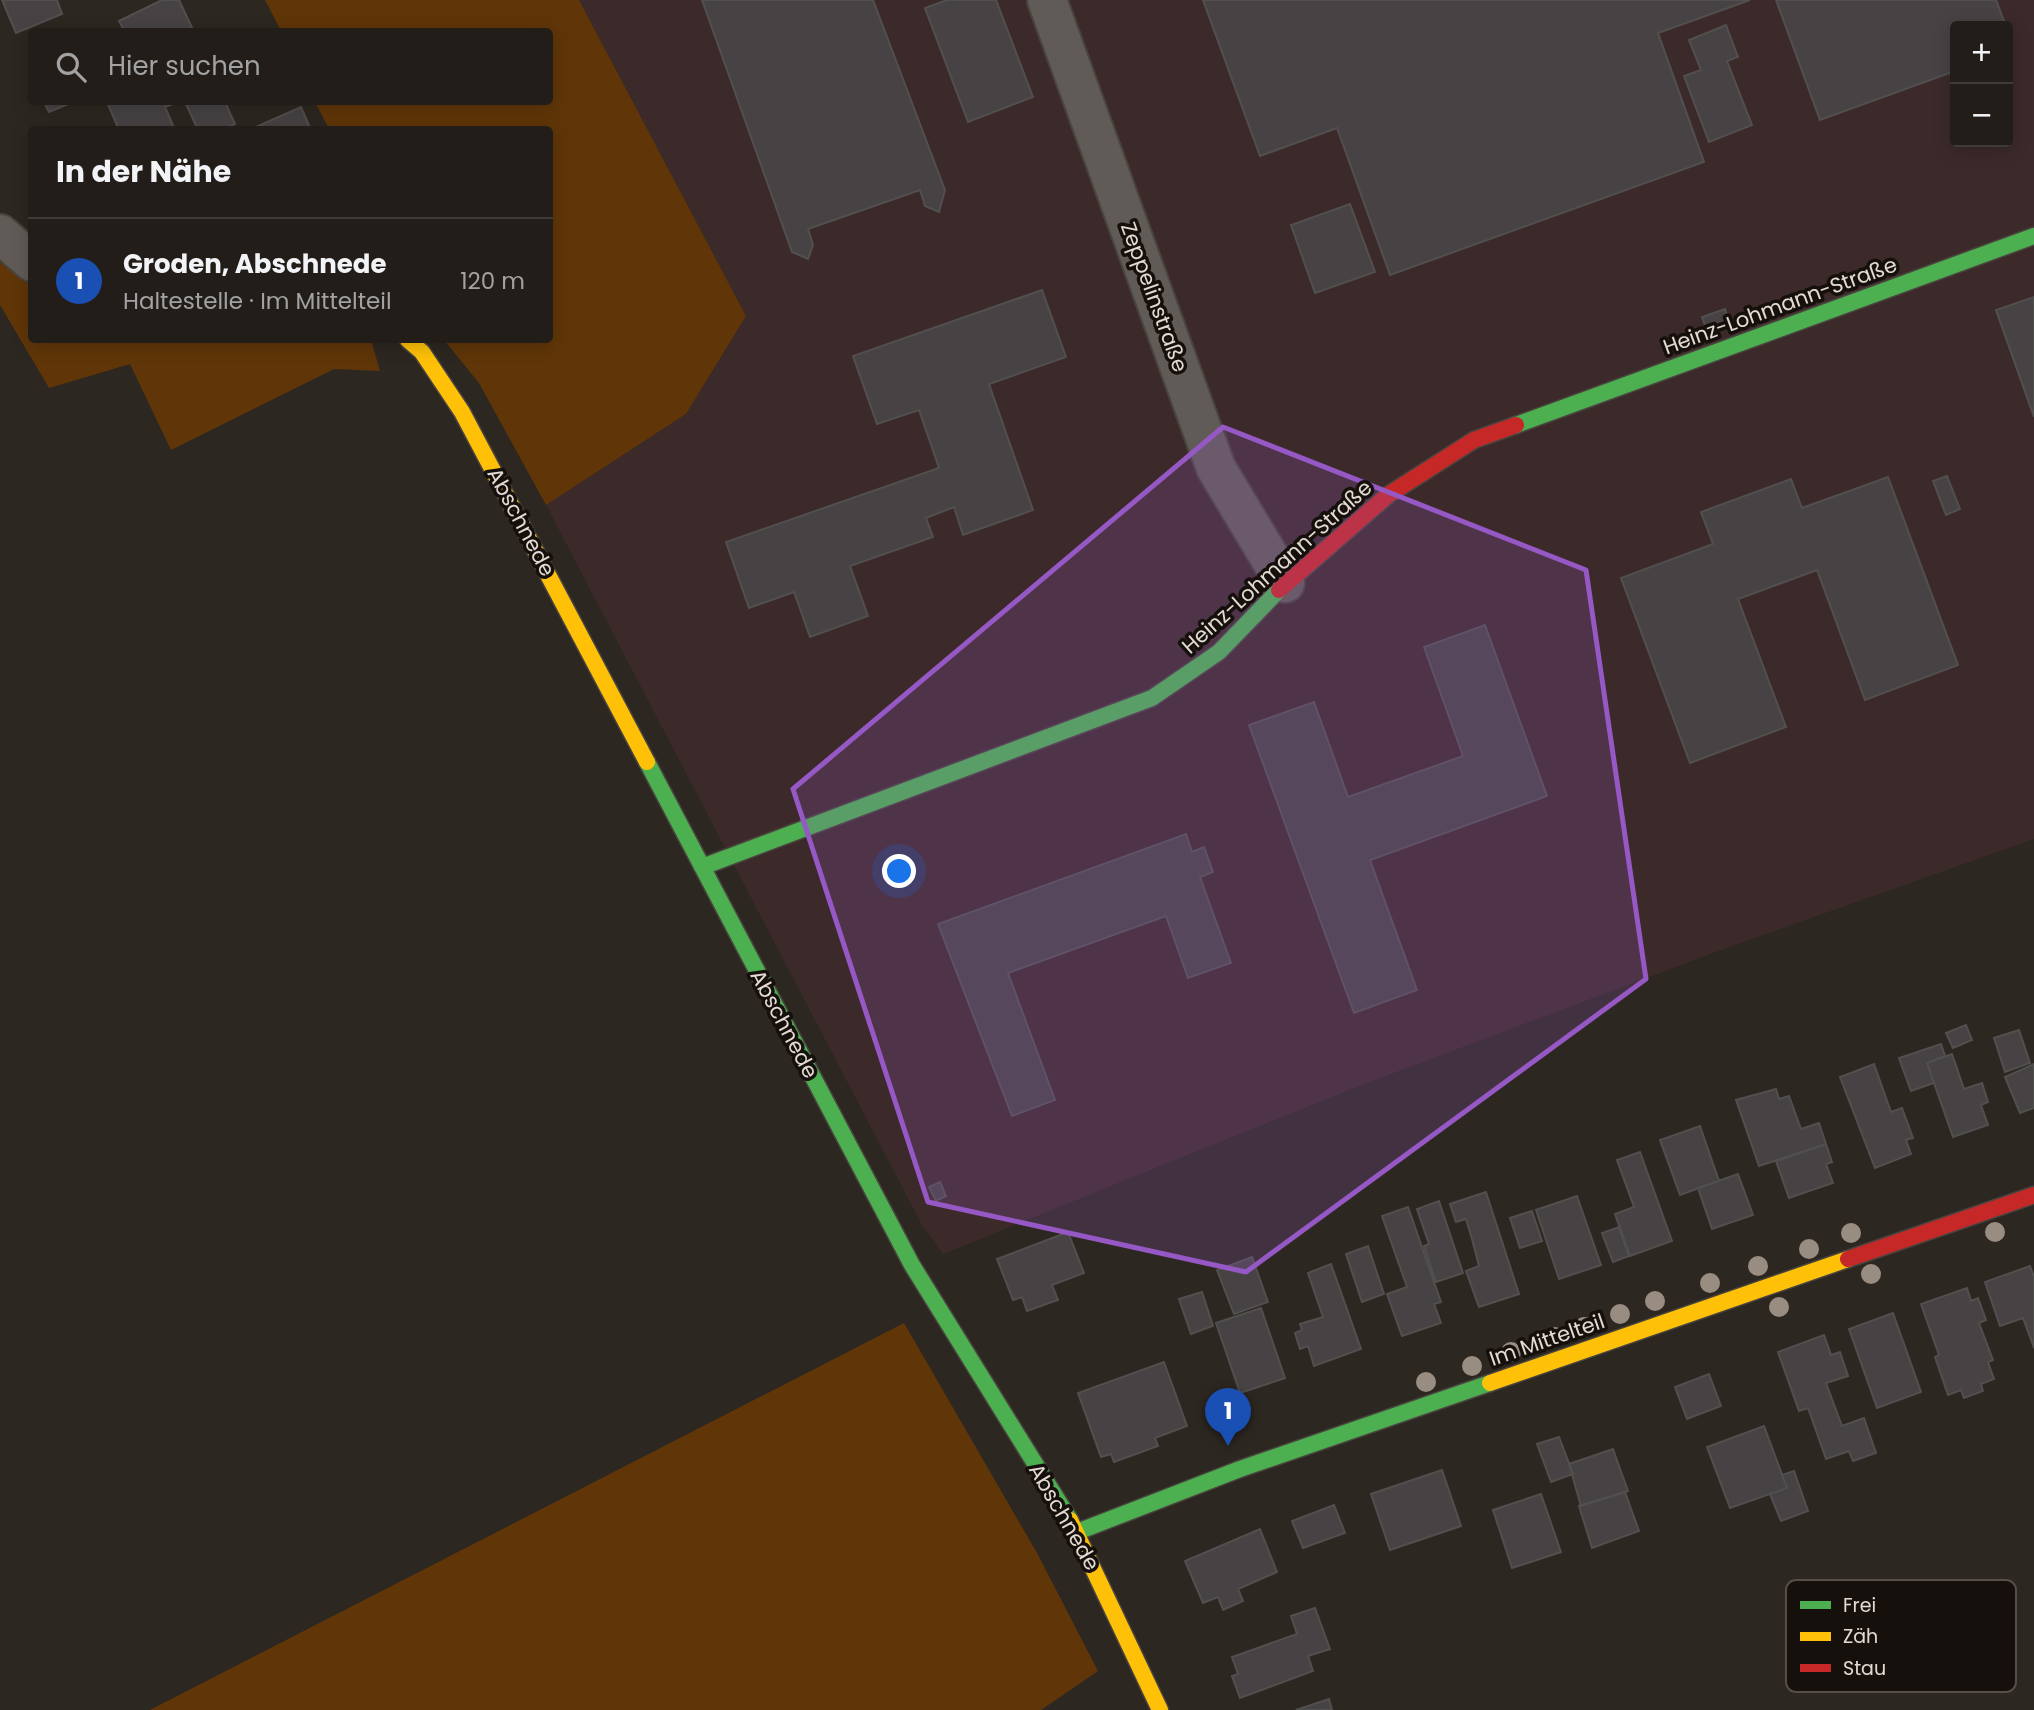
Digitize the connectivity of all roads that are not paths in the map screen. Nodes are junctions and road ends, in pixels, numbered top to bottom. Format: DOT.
graph roads {
  1 [pos="1047,0"];
  2 [pos="0,234"];
  3 [pos="2034,236"];
  4 [pos="28,258"];
  5 [pos="412,343"];
  6 [pos="1285,583"];
  7 [pos="702,867"];
  8 [pos="2034,1195"];
  9 [pos="1077,1532"];
  10 [pos="1160,1710"];
  1 -- 6 [label="street, Zeppelinstraße"];
  2 -- 4 [label="street"];
  3 -- 6 [label="street, Heinz-Lohmann-Straße"];
  5 -- 7 [label="street, Abschnede"];
  6 -- 7 [label="street, Heinz-Lohmann-Straße"];
  7 -- 9 [label="street, Abschnede"];
  8 -- 9 [label="street, Im Mittelteil"];
  9 -- 10 [label="street, Abschnede"];
}
